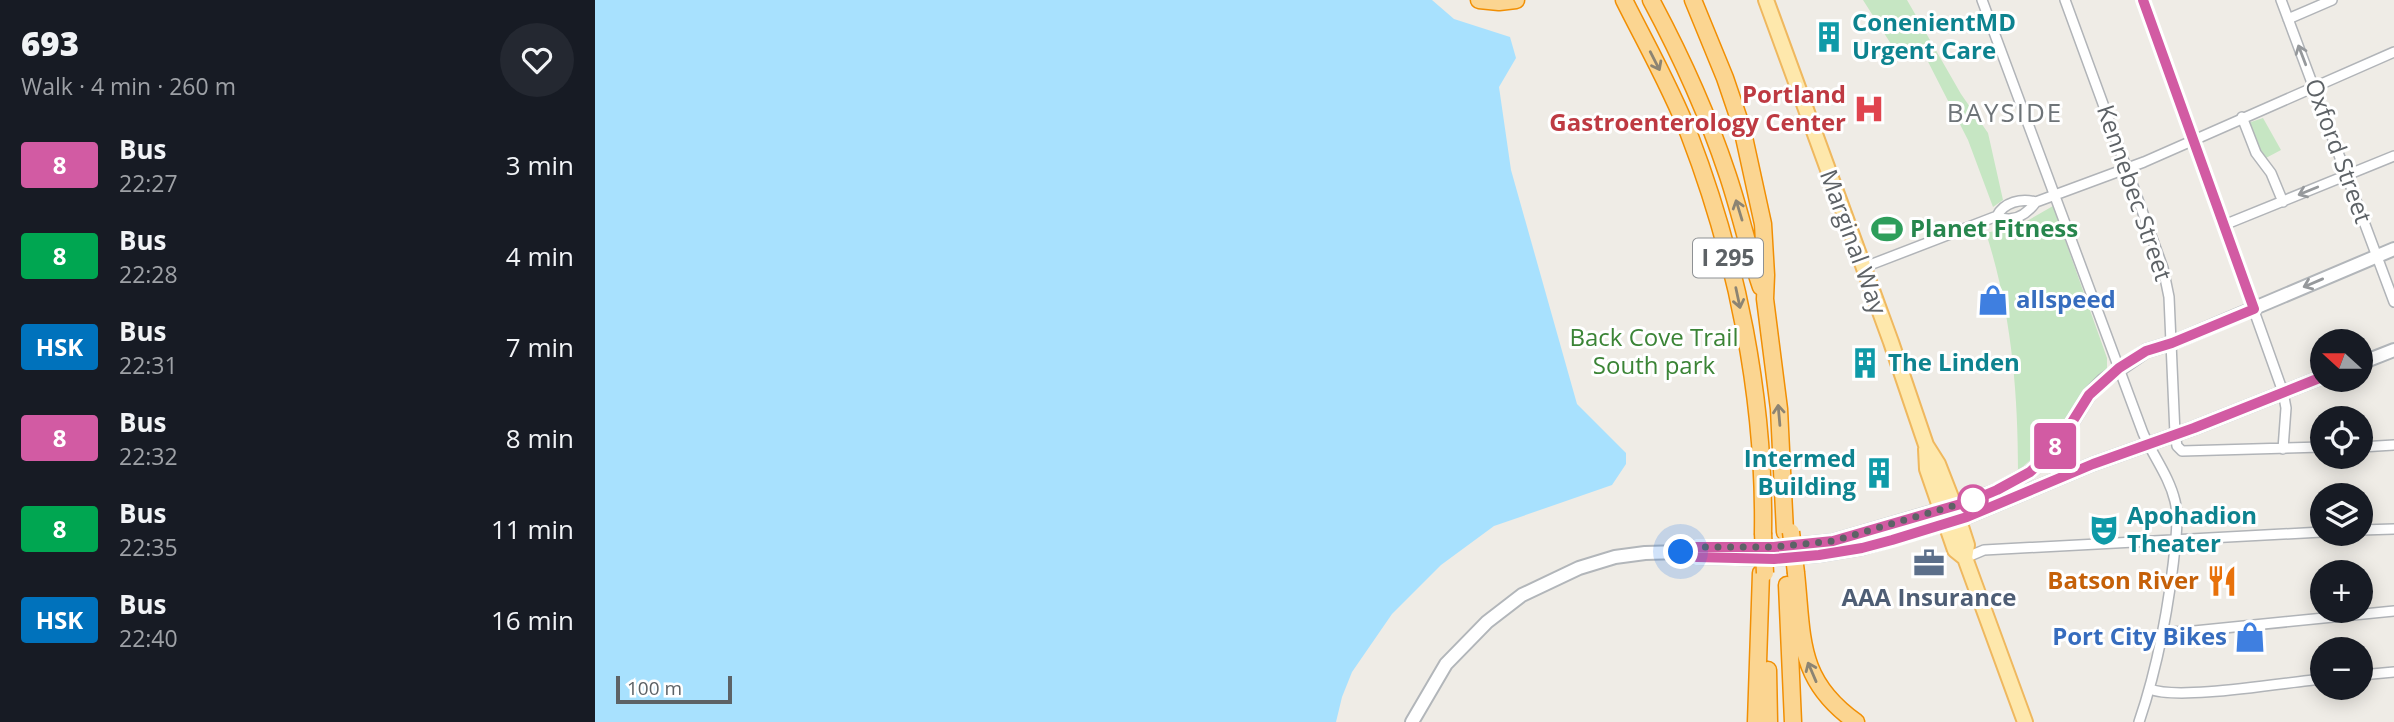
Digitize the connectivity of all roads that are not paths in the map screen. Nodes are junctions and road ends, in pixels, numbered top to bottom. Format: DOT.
graph roads {
  1 [pos="1479,0"];
  2 [pos="1516,0"];
  3 [pos="1619,0"];
  4 [pos="1624,0"];
  5 [pos="1651,0"];
  6 [pos="1693,0"];
  7 [pos="1766,0"];
  8 [pos="1982,0"];
  9 [pos="2065,0"];
  10 [pos="2143,0"];
  11 [pos="2281,0"];
  12 [pos="2332,0"];
  13 [pos="2288,19"];
  14 [pos="1637,27"];
  15 [pos="2394,52"];
  16 [pos="2314,86"];
  17 [pos="2242,117"];
  18 [pos="2193,139"];
  19 [pos="2394,156"];
  20 [pos="2127,168"];
  21 [pos="2346,176"];
  22 [pos="2055,194"];
  23 [pos="2036,202"];
  24 [pos="2283,202"];
  25 [pos="1997,216"];
  26 [pos="2224,225"];
  27 [pos="2394,249"];
  28 [pos="2376,257"];
  29 [pos="1863,268"];
  30 [pos="1765,299"];
  31 [pos="2394,302"];
  32 [pos="2254,309"];
  33 [pos="2172,343"];
  34 [pos="2394,350"];
  35 [pos="2373,358"];
  36 [pos="2119,368"];
  37 [pos="2310,382"];
  38 [pos="2283,392"];
  39 [pos="2175,434"];
  40 [pos="2148,444"];
  41 [pos="2394,445"];
  42 [pos="2373,446"];
  43 [pos="2310,448"];
  44 [pos="2283,449"];
  45 [pos="1948,507"];
  46 [pos="1953,522"];
  47 [pos="2394,529"];
  48 [pos="2373,530"];
  49 [pos="2310,533"];
  50 [pos="2176,539"];
  51 [pos="1681,552"];
  52 [pos="1965,558"];
  53 [pos="1763,573"];
  54 [pos="1791,573"];
  55 [pos="2394,611"];
  56 [pos="2163,631"];
  57 [pos="2394,672"];
  58 [pos="2373,674"];
  59 [pos="2310,680"];
  60 [pos="2150,690"];
  61 [pos="1412,722"];
  62 [pos="1756,722"];
  63 [pos="1769,722"];
  64 [pos="1793,722"];
  65 [pos="1856,722"];
  66 [pos="2025,722"];
  67 [pos="2139,722"];
  1 -- 2 [label="highway"];
  3 -- 14 [label="highway"];
  4 -- 14 [label="highway, I 295"];
  30 -- 5 [label="highway, I 295, one-way"];
  6 -- 30 [label="highway"];
  7 -- 29 [label="main road, Marginal Way"];
  8 -- 22 [label="street"];
  9 -- 20 [label="street, Kennebec Street"];
  10 -- 18 [label="street"];
  11 -- 13 [label="street, Oxford Street"];
  12 -- 13 [label="street"];
  16 -- 13 [label="street, Oxford Street, one-way"];
  14 -- 53 [label="highway, I 295, one-way, bridge"];
  15 -- 16 [label="street"];
  16 -- 17 [label="street"];
  16 -- 21 [label="street, Oxford Street"];
  17 -- 18 [label="street"];
  17 -- 24 [label="street"];
  18 -- 20 [label="street"];
  18 -- 26 [label="street"];
  19 -- 21 [label="street"];
  20 -- 22 [label="street"];
  20 -- 33 [label="street, Kennebec Street"];
  21 -- 24 [label="street, one-way"];
  21 -- 28 [label="street, Oxford Street"];
  22 -- 23 [label="street"];
  22 -- 36 [label="street"];
  23 -- 25 [label="street"];
  23 -- 25 [label="street"];
  24 -- 26 [label="street"];
  25 -- 29 [label="street"];
  26 -- 32 [label="street"];
  27 -- 28 [label="main road"];
  28 -- 31 [label="street, Oxford Street"];
  28 -- 32 [label="main road, one-way"];
  29 -- 45 [label="main road, Marginal Way"];
  54 -- 30 [label="highway, I 295, one-way"];
  32 -- 33 [label="main road"];
  32 -- 38 [label="street"];
  33 -- 36 [label="main road"];
  33 -- 39 [label="street, Kennebec Street"];
  34 -- 35 [label="main road"];
  36 -- 40 [label="street"];
  36 -- 45 [label="main road"];
  37 -- 38 [label="main road"];
  38 -- 39 [label="main road"];
  38 -- 44 [label="street"];
  39 -- 40 [label="main road"];
  39 -- 44 [label="street"];
  40 -- 46 [label="main road"];
  40 -- 50 [label="street"];
  41 -- 42 [label="street"];
  43 -- 44 [label="street"];
  45 -- 46 [label="main road, Marginal Way"];
  45 -- 51 [label="main road"];
  46 -- 51 [label="main road"];
  46 -- 52 [label="main road, Marginal Way"];
  47 -- 48 [label="street"];
  49 -- 50 [label="street"];
  50 -- 52 [label="street"];
  50 -- 56 [label="street"];
  51 -- 61 [label="main road"];
  52 -- 66 [label="main road, Marginal Way"];
  53 -- 62 [label="highway"];
  53 -- 63 [label="highway"];
  54 -- 64 [label="highway, I 295"];
  65 -- 54 [label="highway, one-way"];
  55 -- 56 [label="street"];
  56 -- 60 [label="street"];
  57 -- 58 [label="street"];
  59 -- 60 [label="street"];
  60 -- 67 [label="street"];
}
